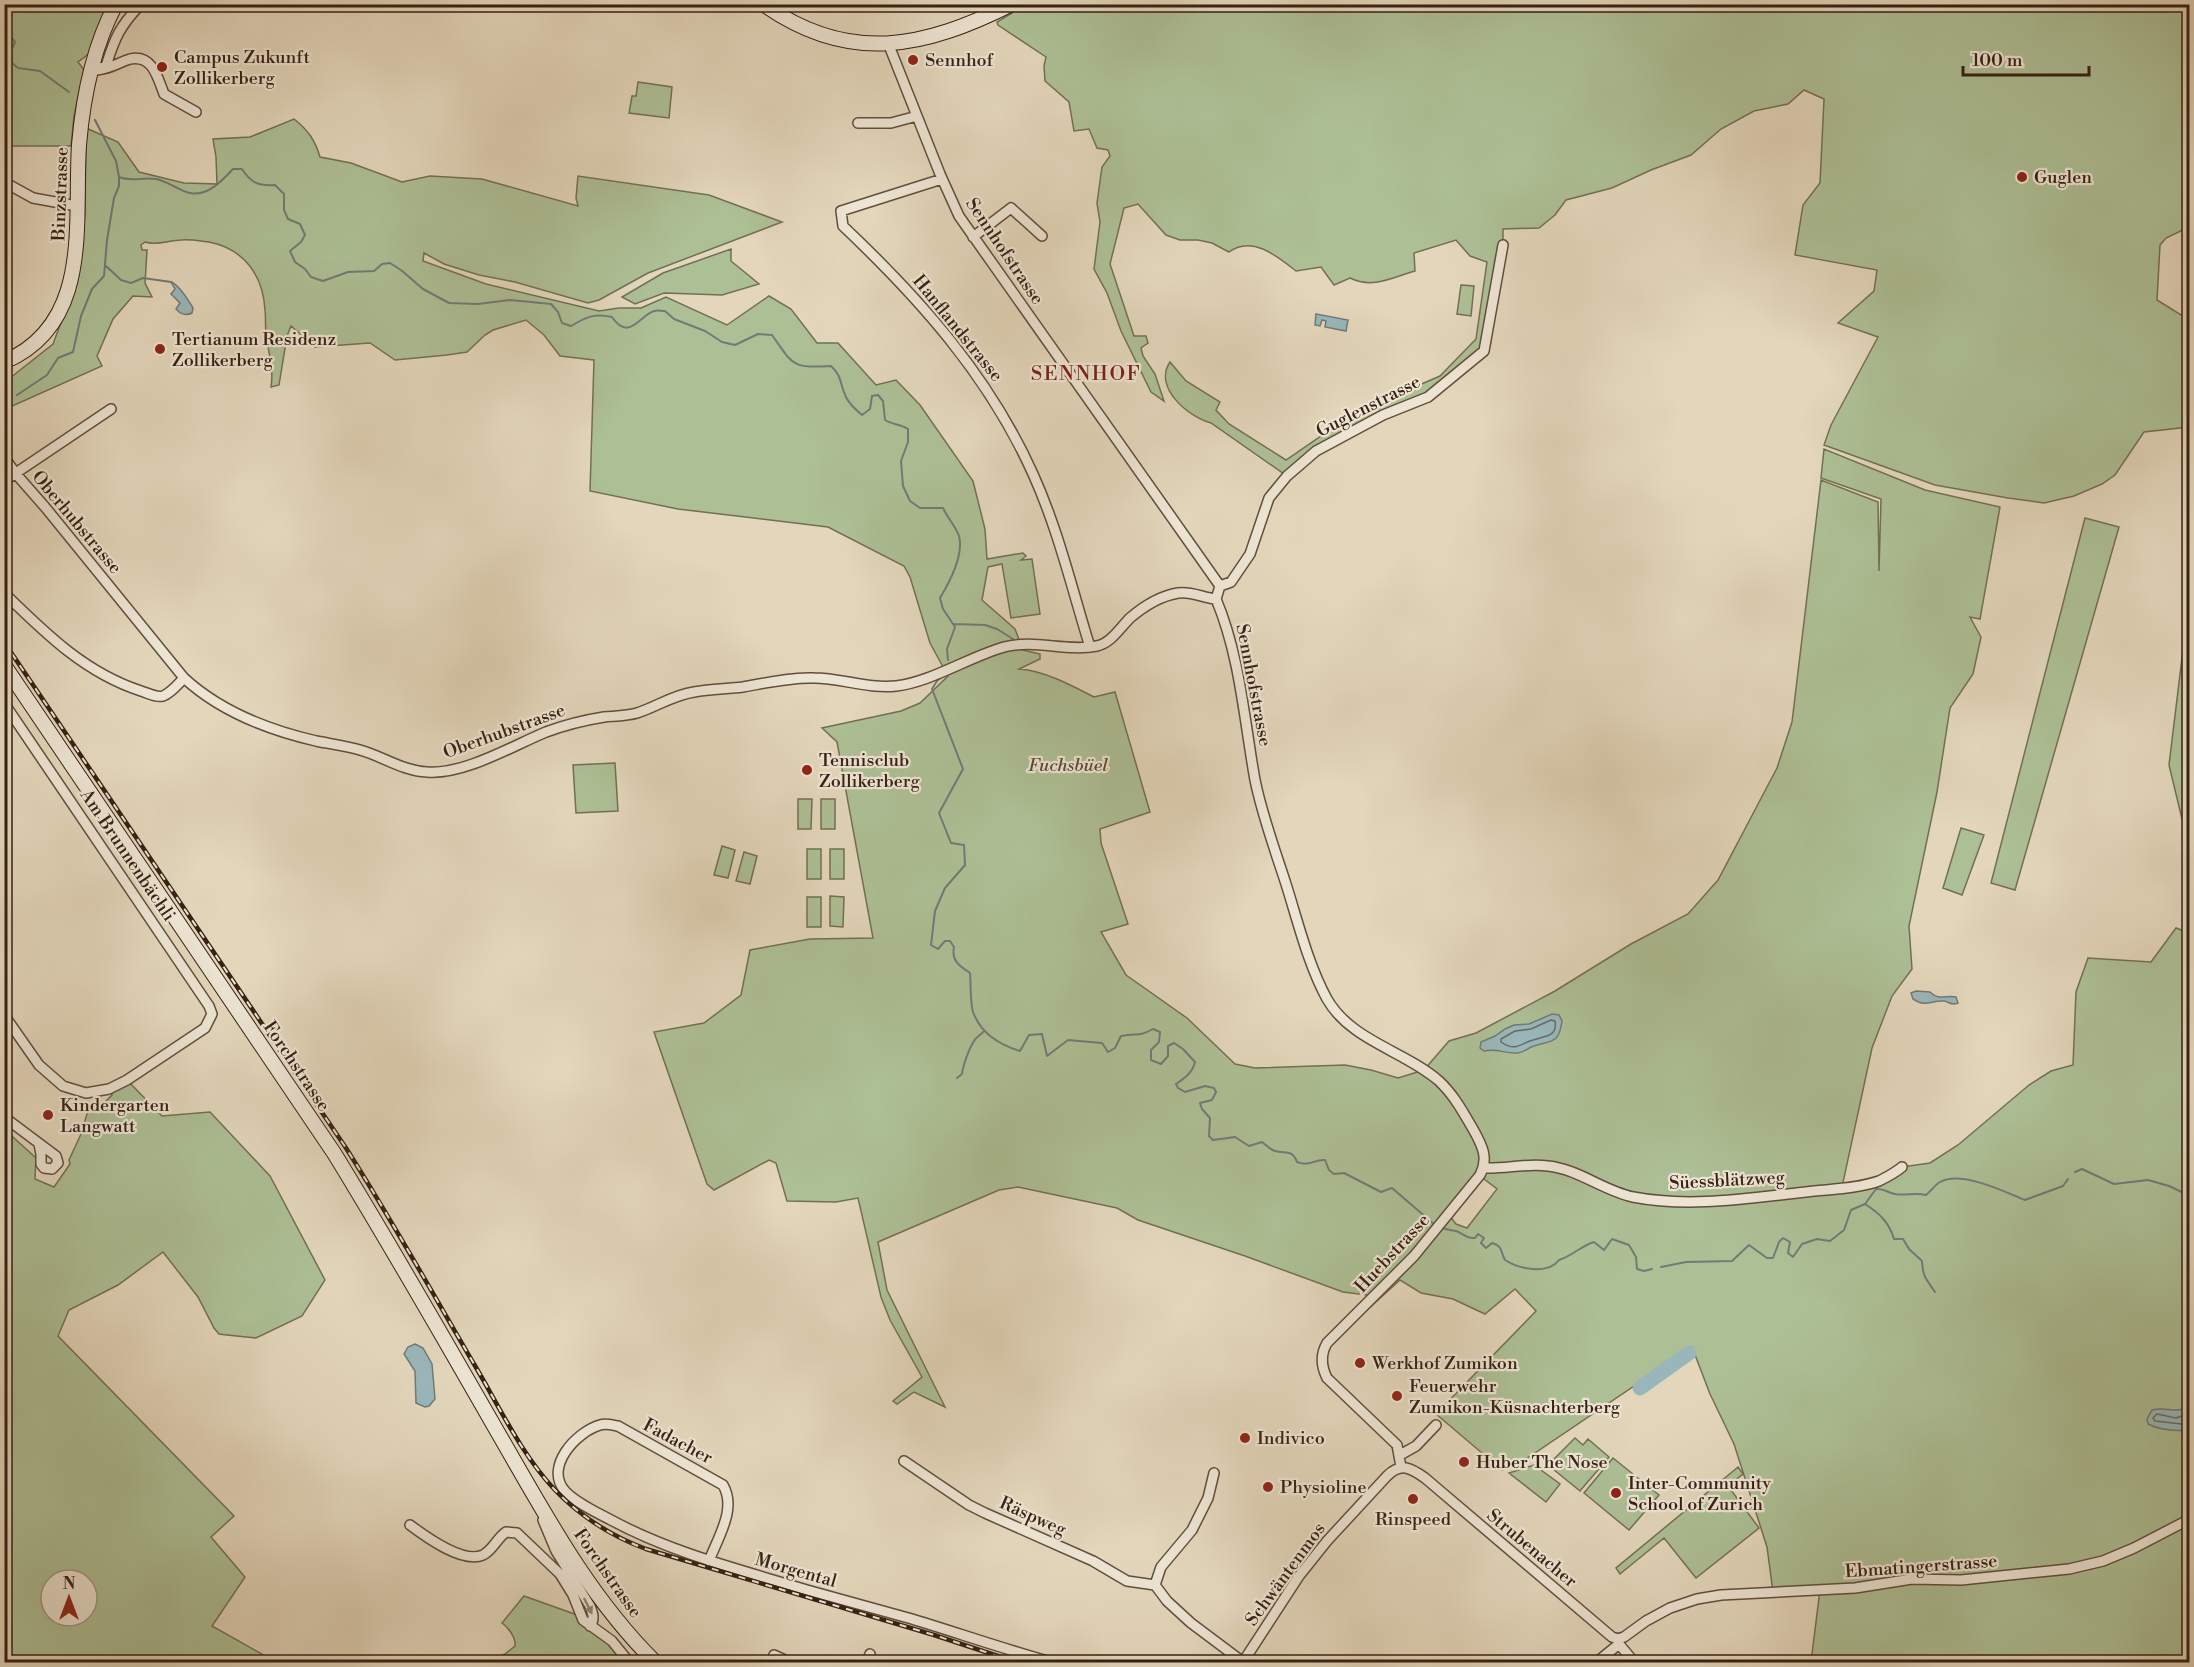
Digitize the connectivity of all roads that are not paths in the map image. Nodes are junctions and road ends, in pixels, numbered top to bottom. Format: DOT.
graph roads {
  1 [pos="116,4"];
  2 [pos="141,4"];
  3 [pos="763,4"];
  4 [pos="1012,4"];
  5 [pos="888,43"];
  6 [pos="94,69"];
  7 [pos="196,112"];
  8 [pos="917,116"];
  9 [pos="858,123"];
  10 [pos="942,179"];
  11 [pos="4,182"];
  12 [pos="77,206"];
  13 [pos="1042,236"];
  14 [pos="973,237"];
  15 [pos="1503,245"];
  16 [pos="4,362"];
  17 [pos="111,409"];
  18 [pos="4,457"];
  19 [pos="16,474"];
  20 [pos="4,482"];
  21 [pos="1220,586"];
  22 [pos="4,592"];
  23 [pos="1216,599"];
  24 [pos="1090,647"];
  25 [pos="4,665"];
  26 [pos="184,678"];
  27 [pos="4,703"];
  28 [pos="4,1015"];
  29 [pos="4,1117"];
  30 [pos="39,1144"];
  31 [pos="1902,1167"];
  32 [pos="1484,1168"];
  33 [pos="1436,1425"];
  34 [pos="1400,1455"];
  35 [pos="904,1461"];
  36 [pos="1401,1467"];
  37 [pos="558,1469"];
  38 [pos="1214,1473"];
  39 [pos="537,1500"];
  40 [pos="2190,1519"];
  41 [pos="411,1525"];
  42 [pos="709,1561"];
  43 [pos="1155,1585"];
  44 [pos="590,1626"];
  45 [pos="1618,1642"];
  46 [pos="774,1655"];
  47 [pos="629,1662"];
  48 [pos="655,1662"];
  49 [pos="789,1662"];
  50 [pos="1051,1662"];
  51 [pos="1243,1662"];
  52 [pos="1597,1662"];
  53 [pos="1634,1662"];
  1 -- 6 [label="main road, Binzstrasse"];
  2 -- 6 [label="street"];
  3 -- 5 [label="main road"];
  4 -- 5 [label="main road"];
  5 -- 8 [label="street, Sennhofstrasse"];
  6 -- 7 [label="street"];
  6 -- 12 [label="main road, Binzstrasse"];
  8 -- 9 [label="street"];
  8 -- 10 [label="street, Sennhofstrasse"];
  10 -- 14 [label="street, Sennhofstrasse"];
  10 -- 24 [label="street, Hanflandstrasse"];
  11 -- 12 [label="street"];
  12 -- 16 [label="main road, Binzstrasse"];
  13 -- 14 [label="street"];
  14 -- 21 [label="street, Sennhofstrasse"];
  15 -- 21 [label="street, Guglenstrasse"];
  17 -- 19 [label="street"];
  18 -- 19 [label="street, Oberhubstrasse"];
  19 -- 20 [label="street"];
  19 -- 26 [label="street, Oberhubstrasse"];
  21 -- 23 [label="street"];
  22 -- 26 [label="street"];
  23 -- 24 [label="street, Oberhubstrasse"];
  23 -- 32 [label="street, Sennhofstrasse"];
  24 -- 26 [label="street, Oberhubstrasse"];
  25 -- 39 [label="main road, Forchstrasse"];
  27 -- 28 [label="street, Am Brunnenbächli"];
  29 -- 30 [label="street"];
  31 -- 32 [label="street, Süessblätzweg"];
  32 -- 34 [label="street, Huebstrasse"];
  33 -- 34 [label="street"];
  34 -- 36 [label="street"];
  35 -- 43 [label="street, Räspweg"];
  36 -- 45 [label="street, Strubenacher"];
  36 -- 51 [label="street, Schwäntenmos"];
  37 -- 42 [label="street, Morgental"];
  37 -- 42 [label="street, Fadacher"];
  38 -- 43 [label="street"];
  39 -- 44 [label="street, Forchstrasse, one-way"];
  39 -- 48 [label="main road, Forchstrasse"];
  40 -- 45 [label="street, Ebmatingerstrasse"];
  41 -- 44 [label="street"];
  42 -- 50 [label="street, Morgental"];
  43 -- 51 [label="street"];
  44 -- 47 [label="street"];
  45 -- 52 [label="street, Ebmatingerstrasse"];
  45 -- 53 [label="street, Strubenacher"];
  46 -- 49 [label="street"];
}
